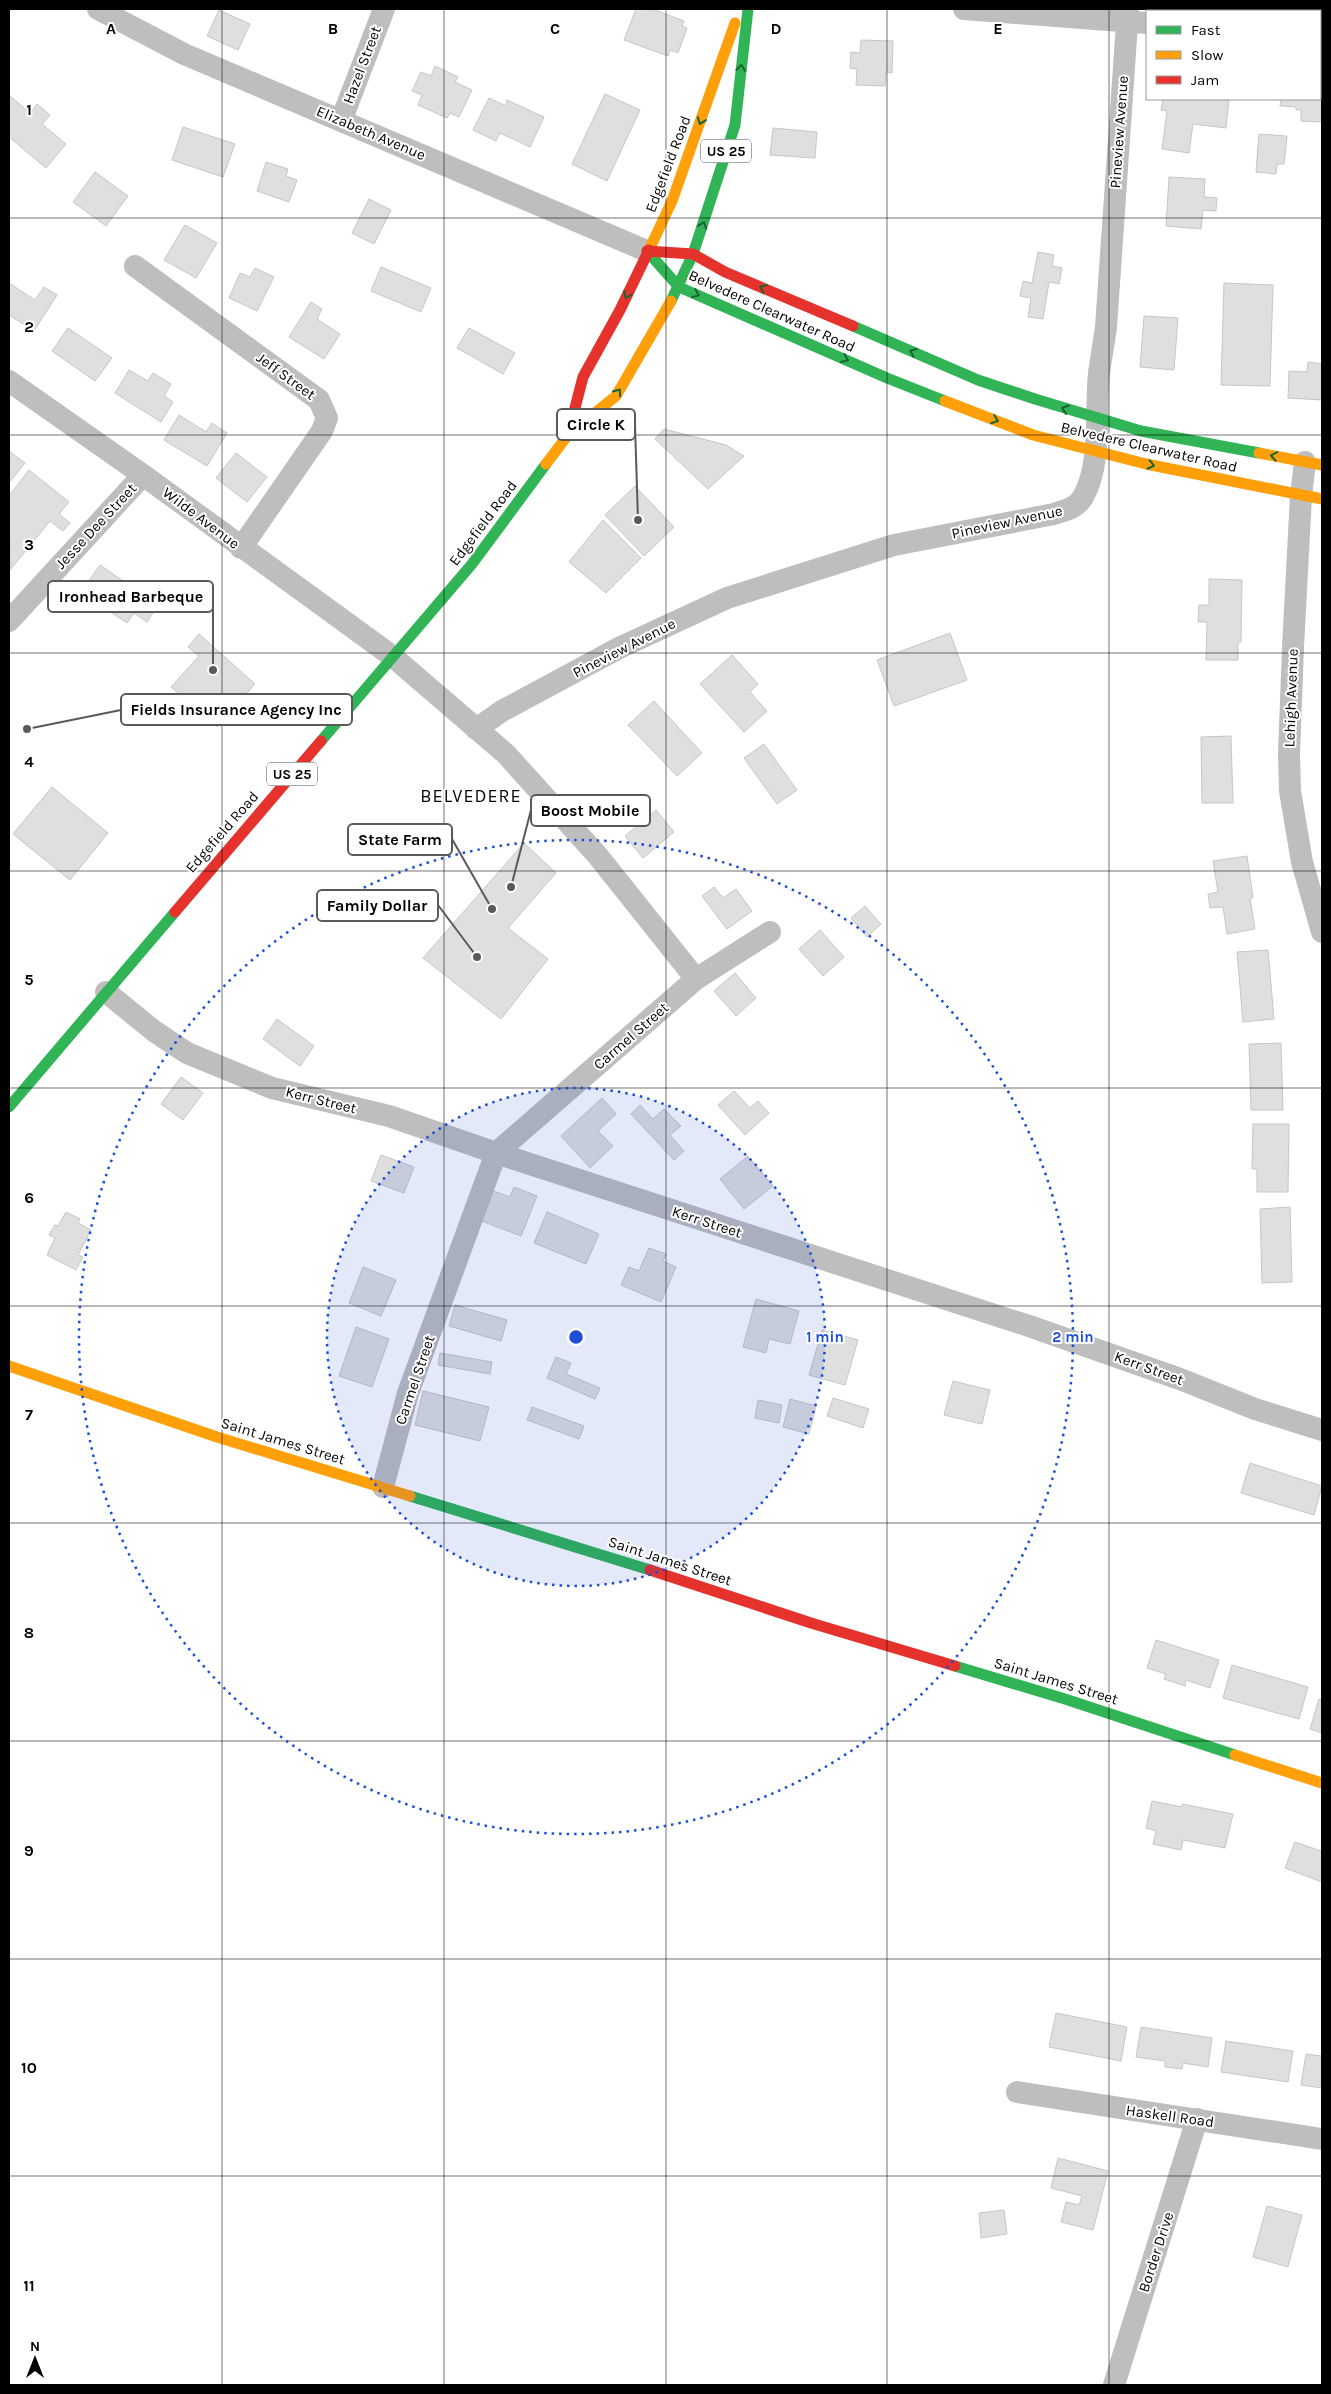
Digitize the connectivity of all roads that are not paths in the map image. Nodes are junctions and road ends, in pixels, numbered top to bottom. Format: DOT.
graph roads {
  1 [pos="98,9"];
  2 [pos="384,9"];
  3 [pos="740,9"];
  4 [pos="748,9"];
  5 [pos="964,9"];
  6 [pos="1134,18"];
  7 [pos="340,121"];
  8 [pos="647,251"];
  9 [pos="693,254"];
  10 [pos="135,266"];
  11 [pos="678,287"];
  12 [pos="9,381"];
  13 [pos="1096,418"];
  14 [pos="568,435"];
  15 [pos="1095,452"];
  16 [pos="1314,463"];
  17 [pos="143,475"];
  18 [pos="1312,498"];
  19 [pos="241,548"];
  20 [pos="9,621"];
  21 [pos="392,656"];
  22 [pos="476,729"];
  23 [pos="770,932"];
  24 [pos="1322,932"];
  25 [pos="696,979"];
  26 [pos="106,992"];
  27 [pos="9,1107"];
  28 [pos="496,1153"];
  29 [pos="9,1366"];
  30 [pos="1322,1430"];
  31 [pos="383,1487"];
  32 [pos="1322,1783"];
  33 [pos="1017,2092"];
  34 [pos="1197,2119"];
  35 [pos="1322,2138"];
  36 [pos="1114,2385"];
  1 -- 7 [label="street, Elizabeth Avenue"];
  2 -- 7 [label="street, Hazel Street"];
  3 -- 8 [label="main road, Edgefield Road / US 25, one-way"];
  9 -- 4 [label="main road, Edgefield Road / US 25, one-way"];
  5 -- 6 [label="street"];
  6 -- 13 [label="street, Pineview Avenue"];
  7 -- 8 [label="street, Elizabeth Avenue"];
  8 -- 9 [label="main road, Belvedere Clearwater Road"];
  8 -- 11 [label="main road, Belvedere Clearwater Road"];
  8 -- 14 [label="main road, Edgefield Road / US 25, one-way"];
  9 -- 11 [label="main road, Edgefield Road / US 25"];
  13 -- 9 [label="main road, Belvedere Clearwater Road, one-way"];
  10 -- 19 [label="street, Jeff Street"];
  14 -- 11 [label="main road, Edgefield Road / US 25, one-way"];
  11 -- 15 [label="main road, Belvedere Clearwater Road, one-way"];
  12 -- 17 [label="street, Wilde Avenue"];
  13 -- 15 [label="street, Pineview Avenue"];
  16 -- 13 [label="main road, Belvedere Clearwater Road, one-way"];
  14 -- 21 [label="main road, Edgefield Road / US 25"];
  15 -- 18 [label="main road, Belvedere Clearwater Road, one-way"];
  15 -- 22 [label="street, Pineview Avenue"];
  16 -- 18 [label="street, Lehigh Avenue"];
  17 -- 19 [label="street, Wilde Avenue"];
  17 -- 20 [label="street, Jesse Dee Street"];
  18 -- 24 [label="street, Lehigh Avenue"];
  19 -- 21 [label="street, Wilde Avenue"];
  21 -- 22 [label="street"];
  21 -- 26 [label="main road, Edgefield Road / US 25"];
  22 -- 25 [label="street"];
  23 -- 25 [label="street, Carmel Street"];
  25 -- 28 [label="street, Carmel Street"];
  26 -- 27 [label="main road, Edgefield Road / US 25"];
  26 -- 28 [label="street, Kerr Street"];
  28 -- 30 [label="street, Kerr Street"];
  28 -- 31 [label="street, Carmel Street"];
  29 -- 31 [label="main road, Saint James Street"];
  31 -- 32 [label="main road, Saint James Street"];
  33 -- 34 [label="street, Haskell Road"];
  34 -- 35 [label="street, Haskell Road"];
  34 -- 36 [label="street, Border Drive"];
}
